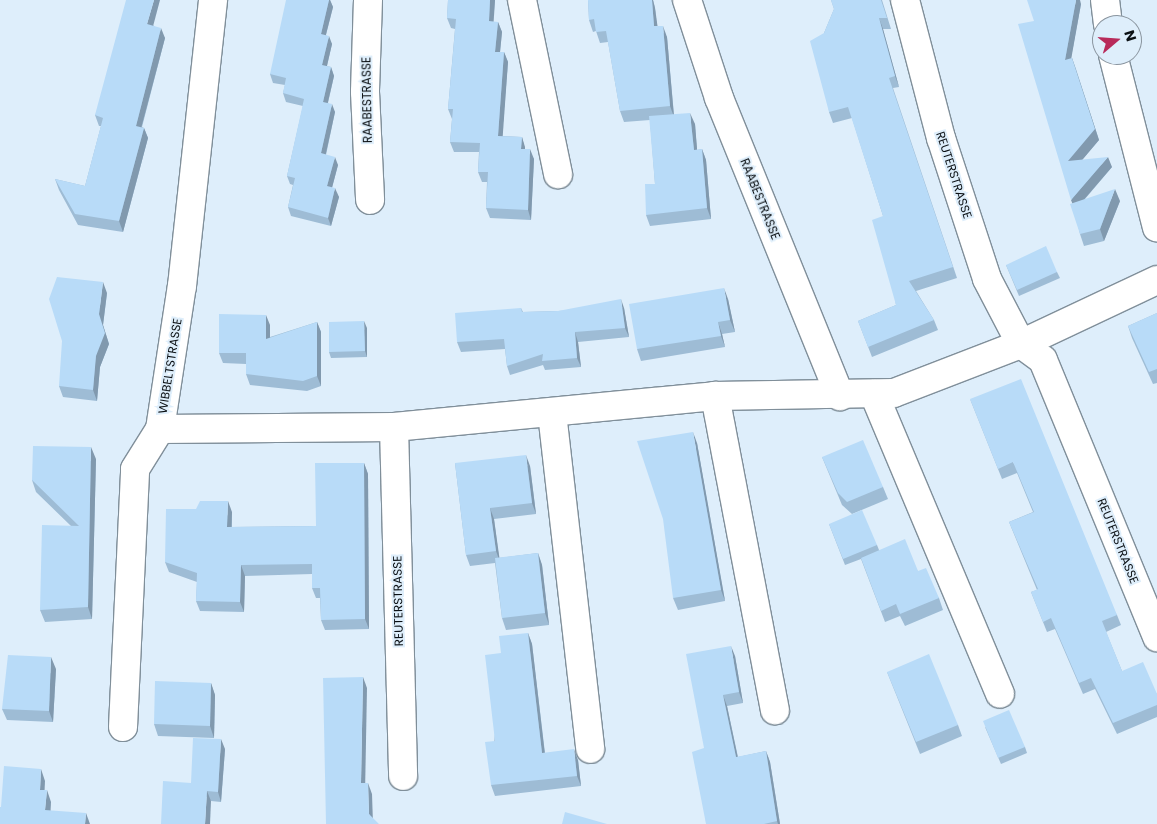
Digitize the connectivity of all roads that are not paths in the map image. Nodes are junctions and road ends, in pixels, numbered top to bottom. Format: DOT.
graph roads {
  1 [pos="213,0"];
  2 [pos="368,0"];
  3 [pos="522,0"];
  4 [pos="688,0"];
  5 [pos="905,0"];
  6 [pos="1105,0"];
  7 [pos="1107,15"];
  8 [pos="1116,65"];
  9 [pos="558,174"];
  10 [pos="370,200"];
  11 [pos="1157,227"];
  12 [pos="1157,280"];
  13 [pos="1021,344"];
  14 [pos="874,394"];
  15 [pos="715,396"];
  16 [pos="840,396"];
  17 [pos="552,413"];
  18 [pos="394,427"];
  19 [pos="160,428"];
  20 [pos="1157,637"];
  21 [pos="1000,694"];
  22 [pos="775,710"];
  23 [pos="123,727"];
  24 [pos="590,749"];
  25 [pos="403,776"];
  1 -- 19 [label="street, WIBBELTSTRASSE"];
  2 -- 10 [label="street, RAABESTRASSE"];
  3 -- 9 [label="street"];
  4 -- 16 [label="street, RAABESTRASSE"];
  5 -- 13 [label="street, REUTERSTRASSE"];
  6 -- 7 [label="street"];
  8 -- 11 [label="street"];
  12 -- 13 [label="street"];
  13 -- 14 [label="street"];
  13 -- 20 [label="street, REUTERSTRASSE"];
  14 -- 16 [label="street"];
  14 -- 21 [label="street"];
  15 -- 16 [label="street"];
  15 -- 17 [label="street"];
  15 -- 22 [label="street"];
  17 -- 18 [label="street"];
  17 -- 24 [label="street"];
  18 -- 19 [label="street"];
  18 -- 25 [label="street, REUTERSTRASSE"];
  19 -- 23 [label="street, WIBBELTSTRASSE"];
}
